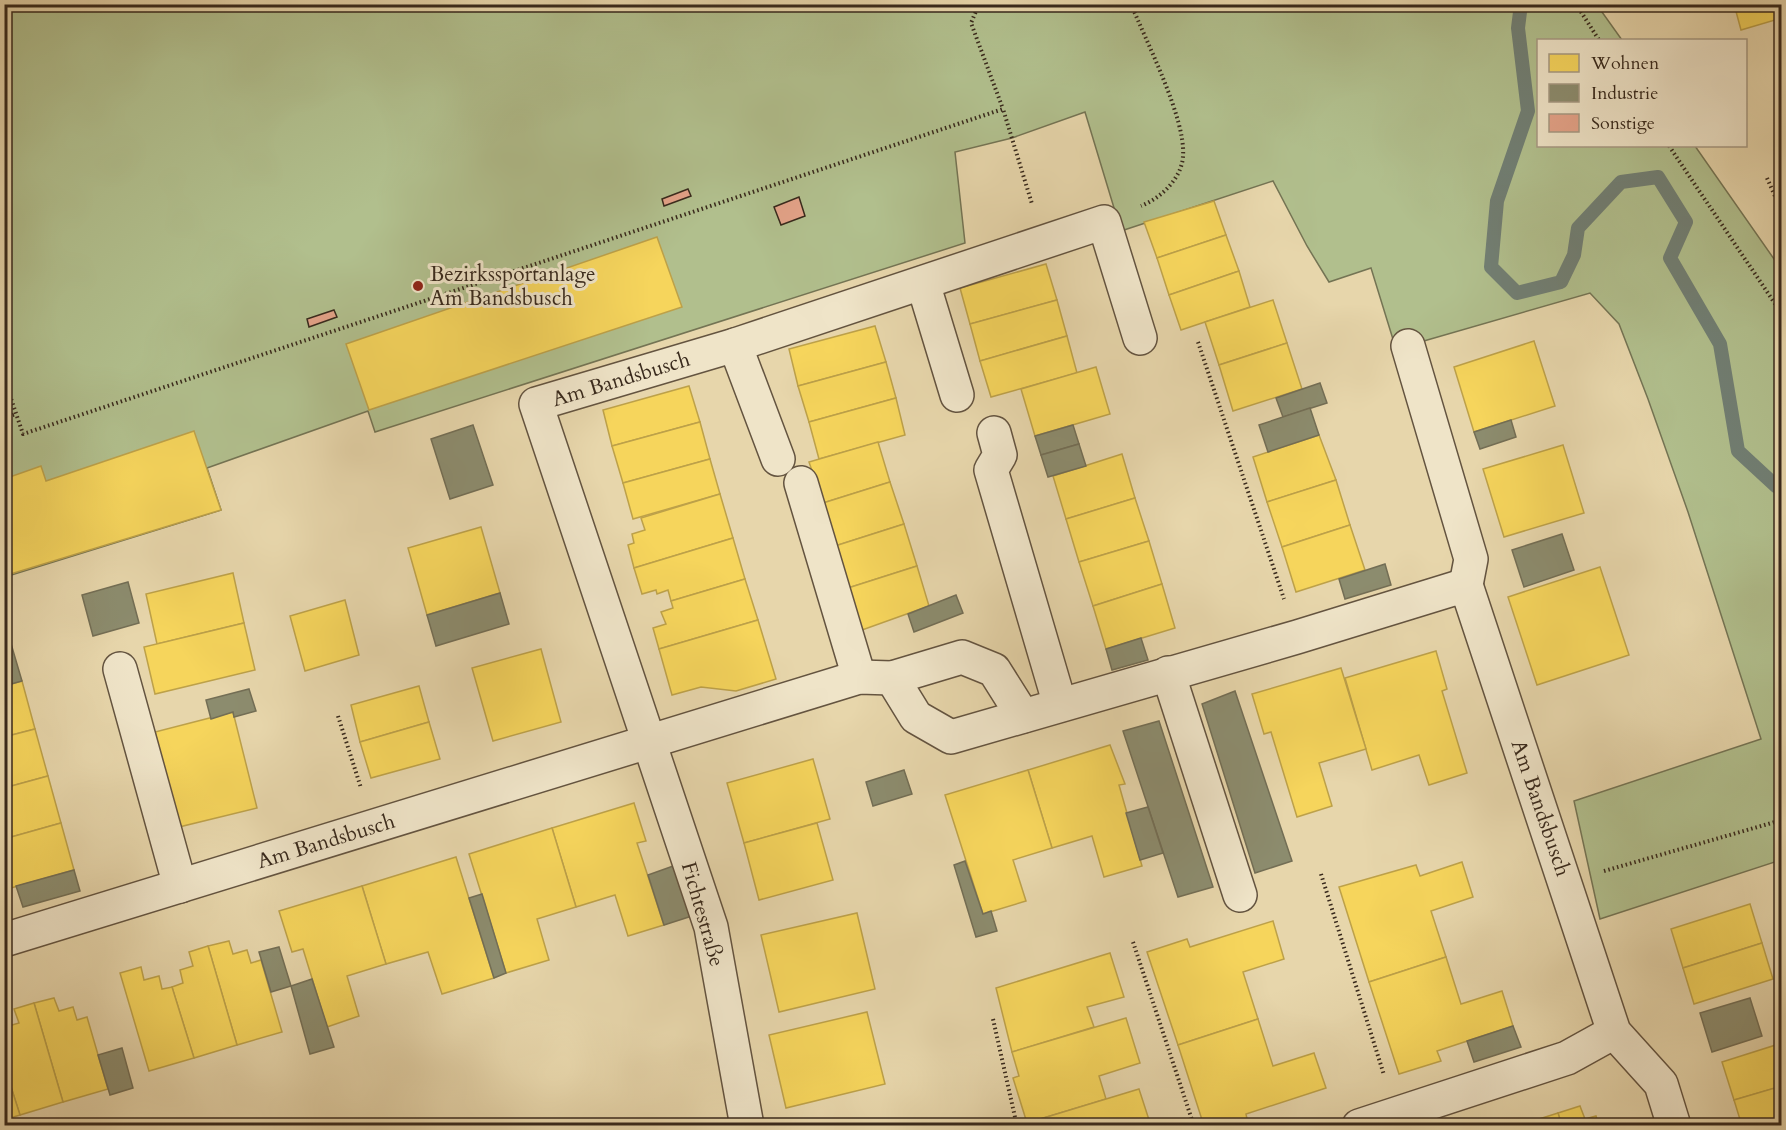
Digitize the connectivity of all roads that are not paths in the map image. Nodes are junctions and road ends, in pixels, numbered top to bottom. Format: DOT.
graph roads {
  1 [pos="923,282"];
  2 [pos="1140,338"];
  3 [pos="735,345"];
  4 [pos="1408,346"];
  5 [pos="957,395"];
  6 [pos="994,433"];
  7 [pos="778,459"];
  8 [pos="801,483"];
  9 [pos="1466,585"];
  10 [pos="120,669"];
  11 [pos="1168,673"];
  12 [pos="859,677"];
  13 [pos="892,678"];
  14 [pos="1060,705"];
  15 [pos="1023,716"];
  16 [pos="648,741"];
  17 [pos="180,886"];
  18 [pos="1240,896"];
  19 [pos="4,940"];
  20 [pos="1614,1032"];
  21 [pos="747,1125"];
  22 [pos="1359,1125"];
  23 [pos="1674,1125"];
  1 -- 2 [label="street, Am Bandsbusch"];
  1 -- 3 [label="street, Am Bandsbusch"];
  1 -- 5 [label="street"];
  3 -- 7 [label="street"];
  3 -- 16 [label="street, Am Bandsbusch"];
  4 -- 9 [label="street, Am Bandsbusch"];
  6 -- 14 [label="street"];
  8 -- 12 [label="street"];
  9 -- 11 [label="street"];
  9 -- 20 [label="street, Am Bandsbusch"];
  10 -- 17 [label="street"];
  11 -- 14 [label="street"];
  11 -- 18 [label="street"];
  12 -- 13 [label="street, Am Bandsbusch"];
  12 -- 16 [label="street, Am Bandsbusch"];
  13 -- 15 [label="street"];
  13 -- 15 [label="street, Am Bandsbusch"];
  14 -- 15 [label="street"];
  16 -- 17 [label="street, Am Bandsbusch"];
  16 -- 21 [label="street, Fichtestraße"];
  17 -- 19 [label="street, Am Bandsbusch"];
  20 -- 22 [label="street"];
  20 -- 23 [label="street, Am Bandsbusch"];
}
